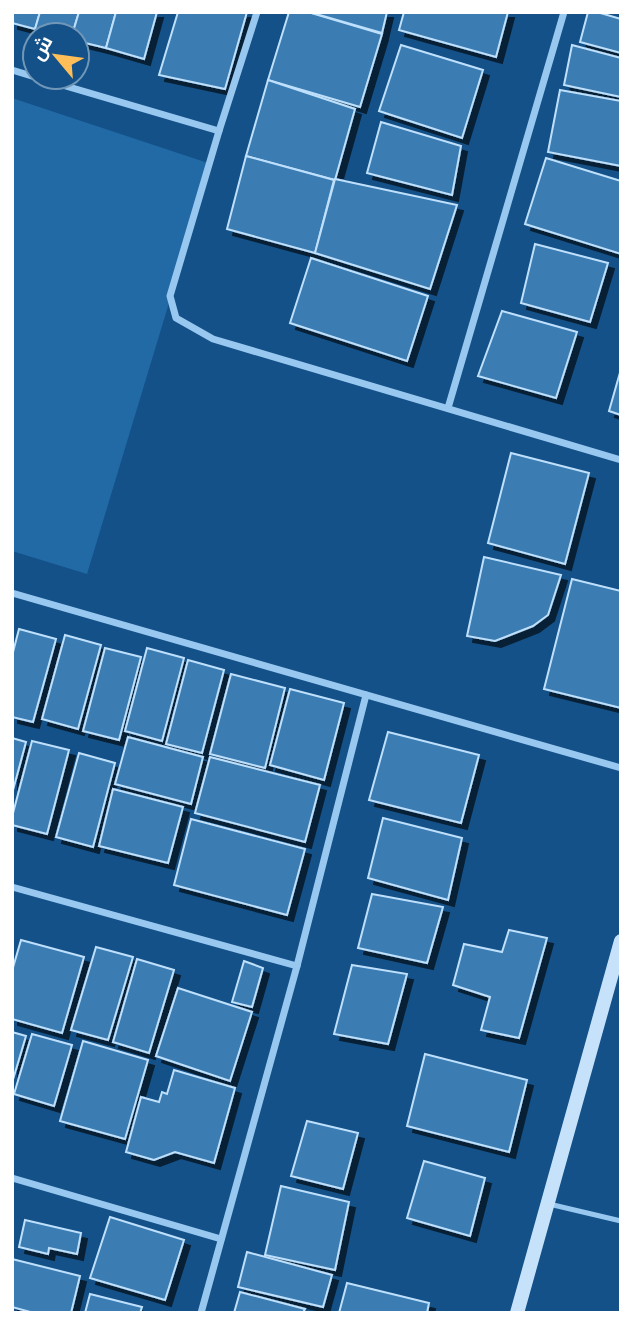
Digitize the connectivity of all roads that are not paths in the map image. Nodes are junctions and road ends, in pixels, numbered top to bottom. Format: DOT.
graph roads {
  1 [pos="257,12"];
  2 [pos="564,12"];
  3 [pos="83,91"];
  4 [pos="219,131"];
  5 [pos="448,408"];
  6 [pos="621,460"];
  7 [pos="12,593"];
  8 [pos="366,695"];
  9 [pos="621,768"];
  10 [pos="12,887"];
  11 [pos="621,941"];
  12 [pos="297,966"];
  13 [pos="12,1178"];
  14 [pos="547,1204"];
  15 [pos="621,1221"];
  16 [pos="221,1239"];
  17 [pos="201,1313"];
  18 [pos="517,1313"];
  1 -- 4 [label="street"];
  2 -- 5 [label="street"];
  3 -- 4 [label="street"];
  4 -- 5 [label="street"];
  5 -- 6 [label="street"];
  7 -- 8 [label="street"];
  8 -- 9 [label="street"];
  8 -- 12 [label="street"];
  10 -- 12 [label="street"];
  11 -- 14 [label="street"];
  12 -- 16 [label="street"];
  13 -- 16 [label="street"];
  14 -- 15 [label="lane"];
  14 -- 18 [label="street"];
  16 -- 17 [label="street"];
}
